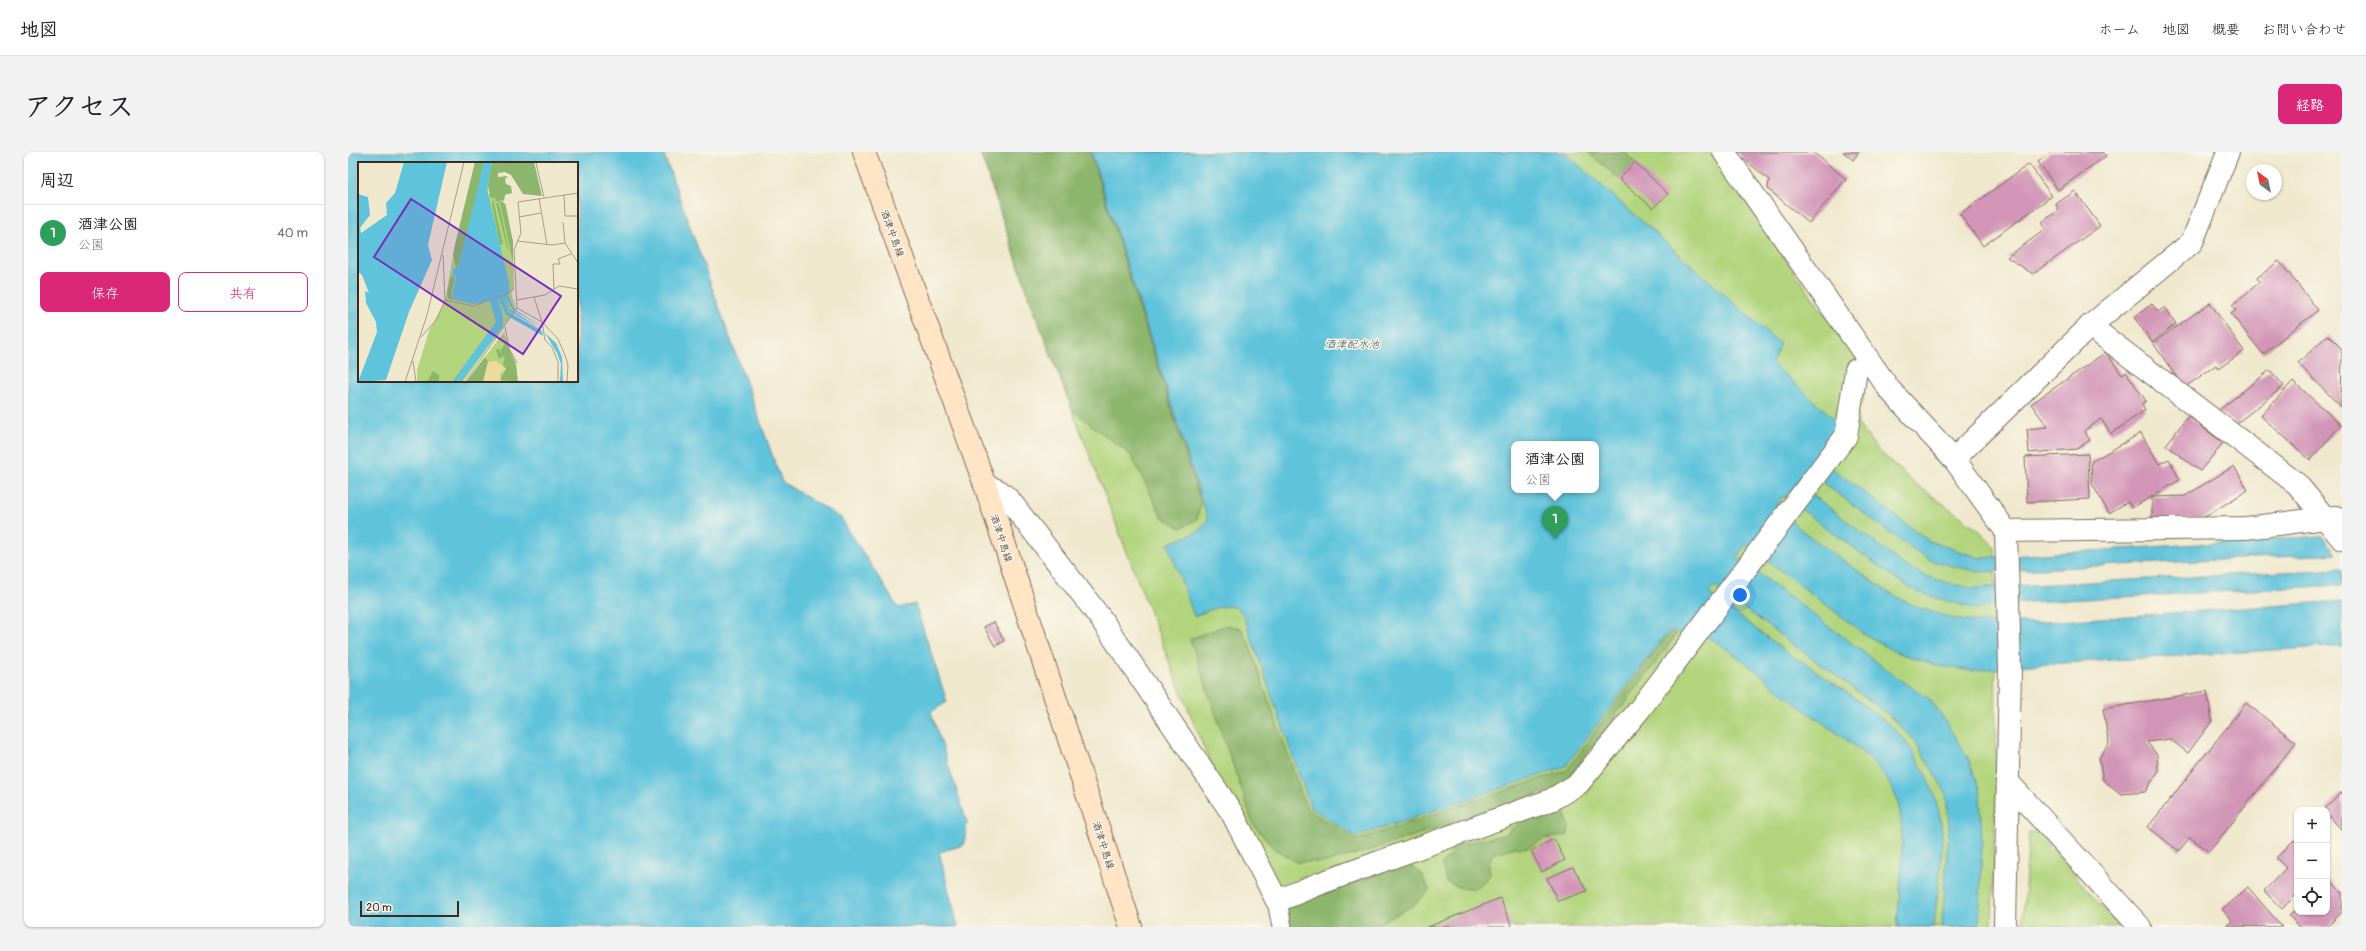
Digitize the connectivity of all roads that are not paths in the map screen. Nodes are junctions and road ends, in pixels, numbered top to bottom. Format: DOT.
graph roads {
  1 [pos="864,152"];
  2 [pos="1724,152"];
  3 [pos="2228,152"];
  4 [pos="2090,326"];
  5 [pos="1856,370"];
  6 [pos="1954,459"];
  7 [pos="985,485"];
  8 [pos="2336,526"];
  9 [pos="2007,540"];
  10 [pos="2007,781"];
  11 [pos="1277,901"];
  12 [pos="1131,927"];
  13 [pos="1282,927"];
  14 [pos="2005,927"];
  15 [pos="2140,927"];
  1 -- 7 [label="main road, 酒津中島線"];
  2 -- 6 [label="street"];
  3 -- 4 [label="street"];
  4 -- 6 [label="street"];
  4 -- 8 [label="street"];
  5 -- 11 [label="street"];
  6 -- 9 [label="street"];
  7 -- 11 [label="street"];
  7 -- 12 [label="main road, 酒津中島線"];
  8 -- 9 [label="street"];
  9 -- 10 [label="street"];
  10 -- 14 [label="street"];
  10 -- 15 [label="street"];
  11 -- 13 [label="lane"];
}
